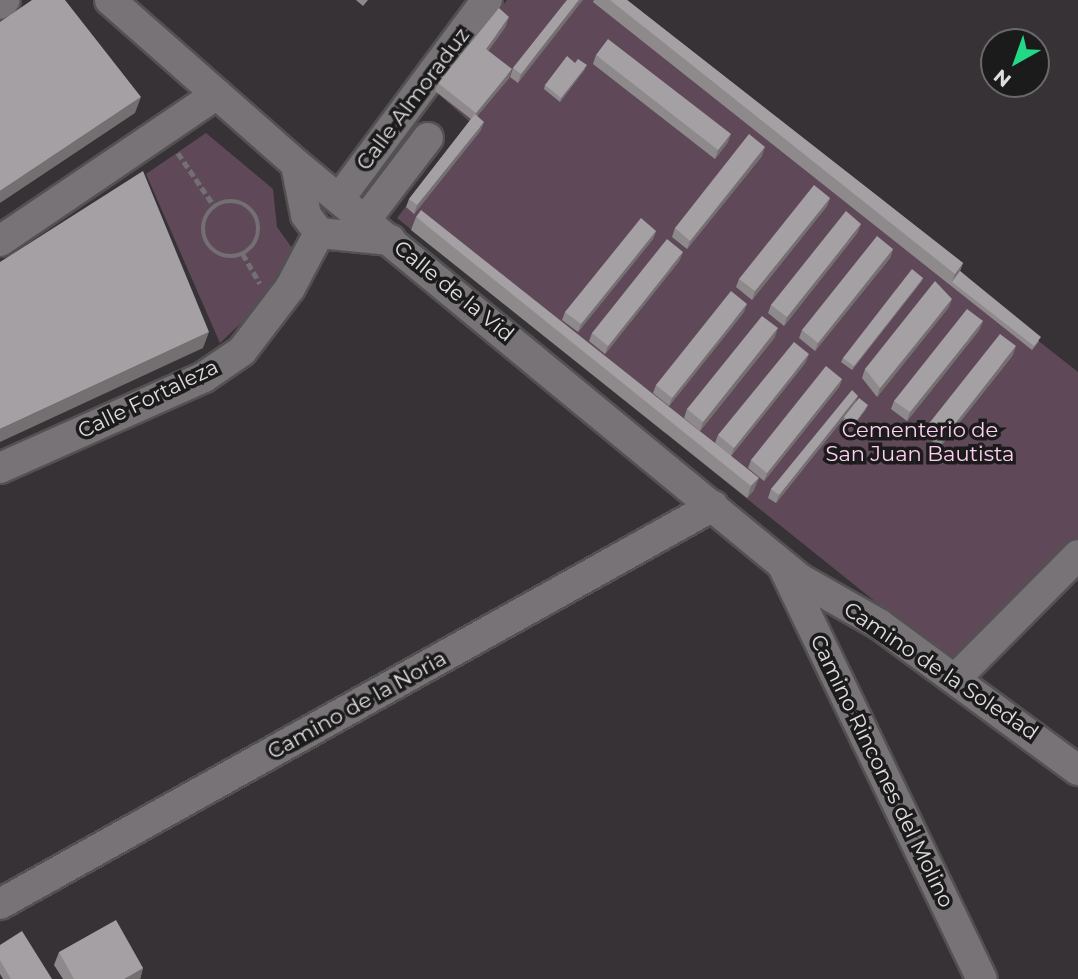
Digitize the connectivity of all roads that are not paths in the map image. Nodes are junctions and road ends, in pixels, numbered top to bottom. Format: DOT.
graph roads {
  1 [pos="5,0"];
  2 [pos="110,0"];
  3 [pos="487,0"];
  4 [pos="0,4"];
  5 [pos="217,94"];
  6 [pos="428,138"];
  7 [pos="296,164"];
  8 [pos="339,199"];
  9 [pos="379,231"];
  10 [pos="328,236"];
  11 [pos="0,241"];
  12 [pos="0,468"];
  13 [pos="713,506"];
  14 [pos="1078,555"];
  15 [pos="791,571"];
  16 [pos="956,678"];
  17 [pos="1078,770"];
  18 [pos="0,904"];
  19 [pos="982,979"];
  1 -- 4 [label="street"];
  2 -- 5 [label="street, Calle de la Vid"];
  3 -- 8 [label="street, Calle Almoraduz"];
  5 -- 7 [label="street, Calle de la Vid"];
  5 -- 11 [label="street"];
  6 -- 9 [label="street"];
  7 -- 8 [label="street, Calle de la Vid"];
  7 -- 10 [label="street"];
  8 -- 9 [label="street, Calle de la Vid"];
  9 -- 10 [label="street"];
  9 -- 13 [label="street, Calle de la Vid"];
  10 -- 12 [label="street, Calle Fortaleza"];
  13 -- 15 [label="street, Calle de la Vid"];
  13 -- 18 [label="street, Camino de la Noria"];
  14 -- 16 [label="street"];
  15 -- 16 [label="street, Camino de la Soledad"];
  15 -- 19 [label="street, Camino Rincones del Molino"];
  16 -- 17 [label="street, Camino de la Soledad"];
}
